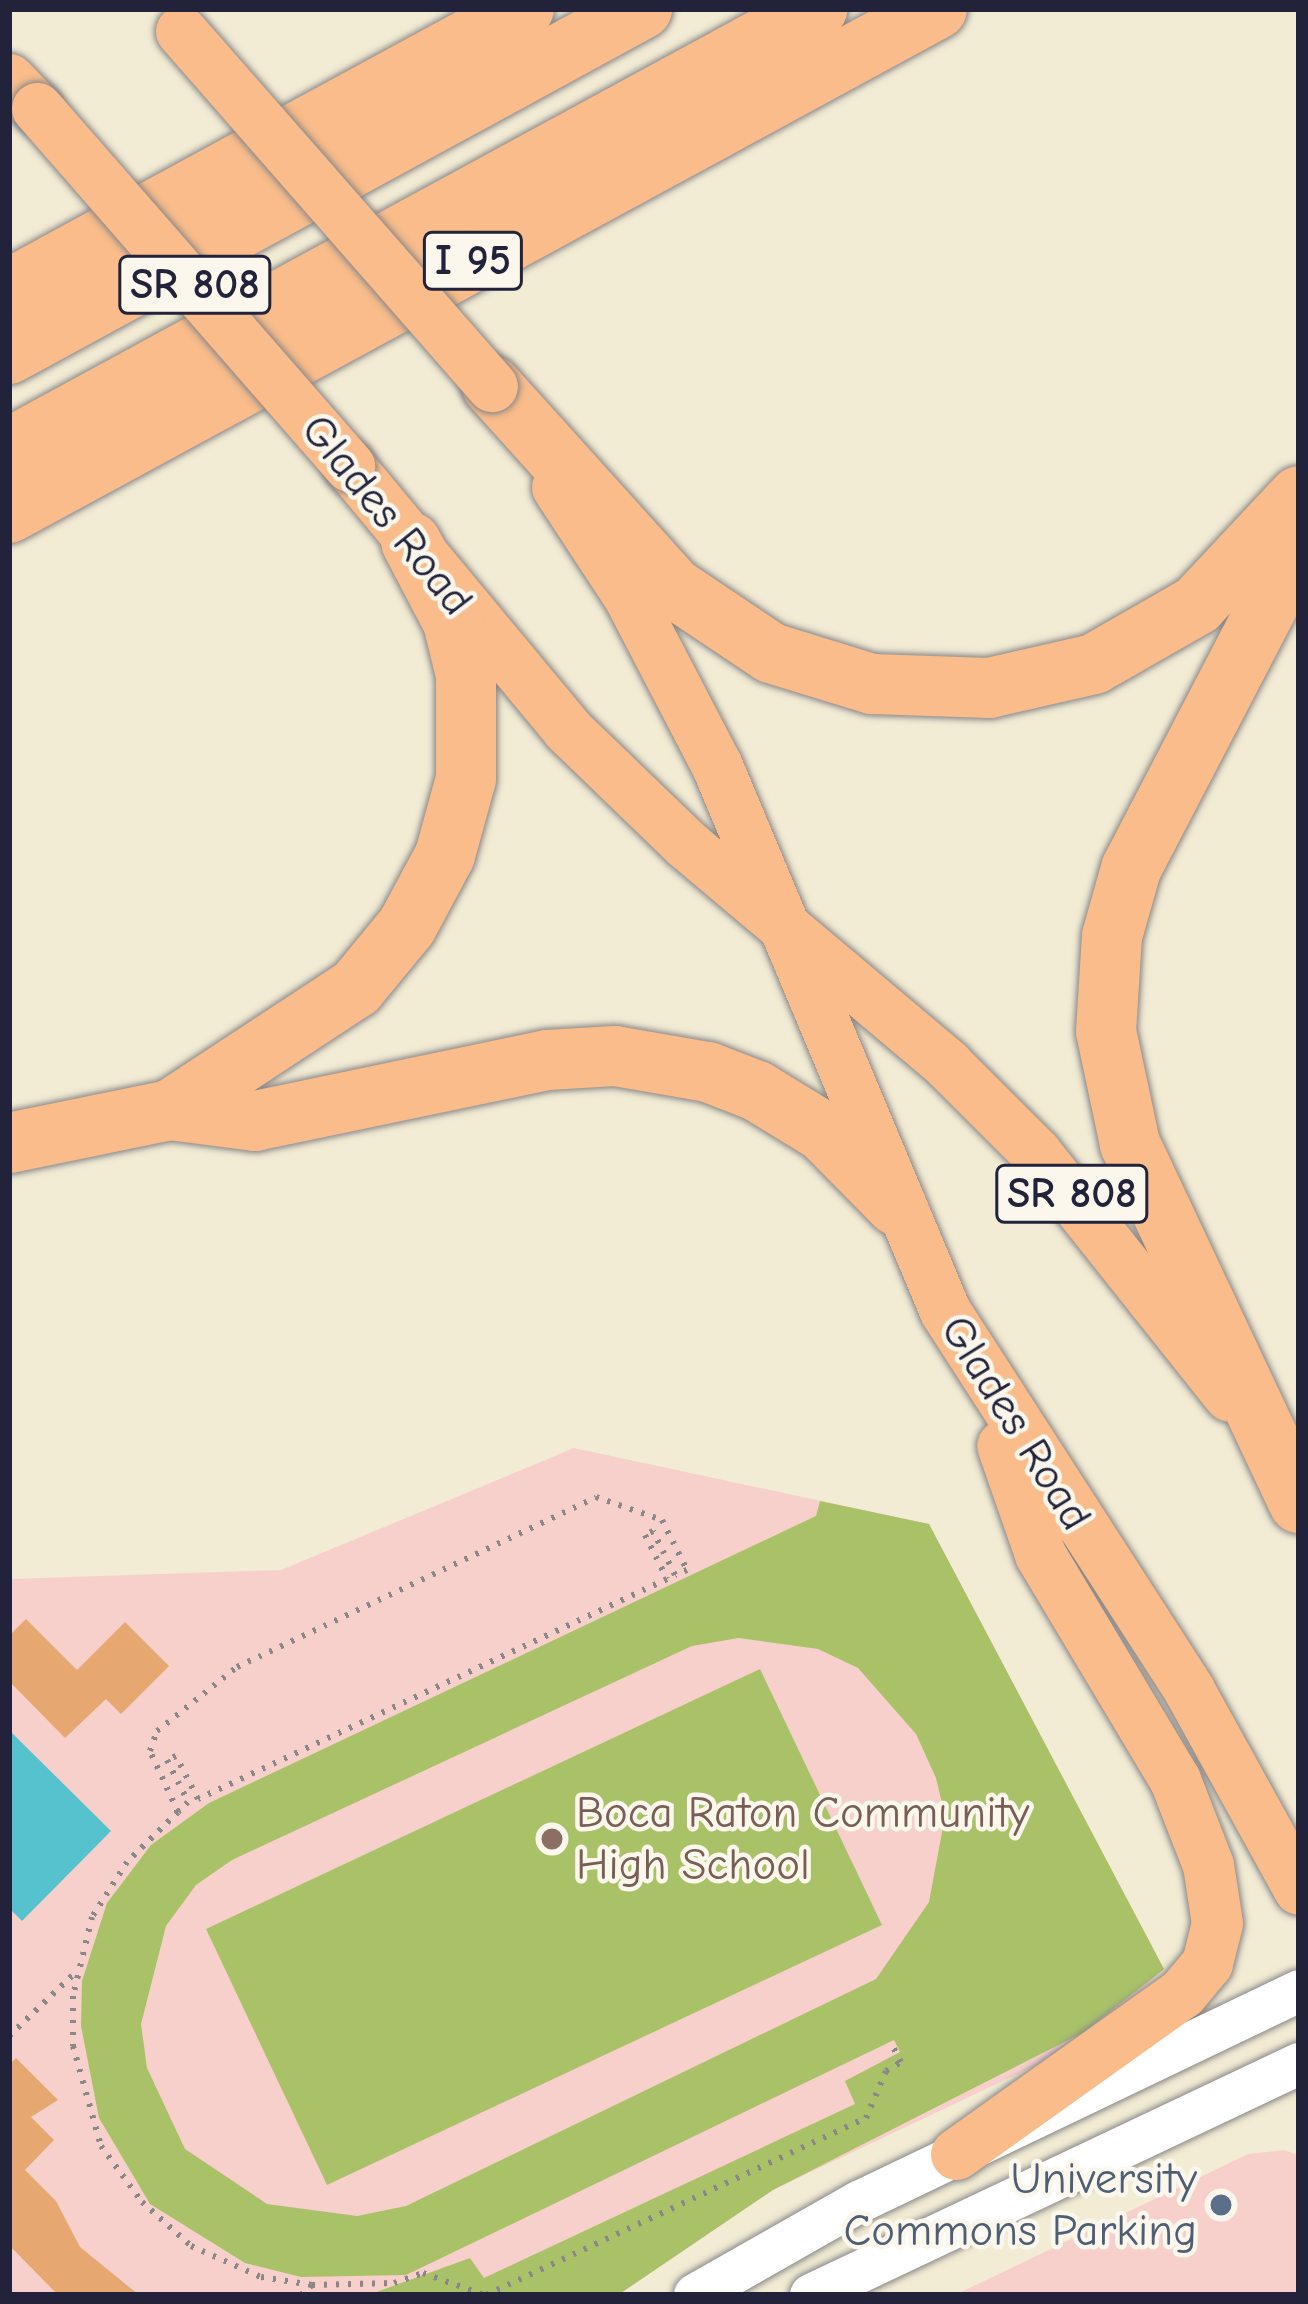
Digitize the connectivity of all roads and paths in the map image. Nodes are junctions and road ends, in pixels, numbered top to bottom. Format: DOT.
graph roads {
  1 [pos="524,9"];
  2 [pos="642,9"];
  3 [pos="818,9"];
  4 [pos="937,9"];
  5 [pos="170,20"];
  6 [pos="18,92"];
  7 [pos="9,289"];
  8 [pos="9,354"];
  9 [pos="492,386"];
  10 [pos="9,448"];
  11 [pos="1299,496"];
  12 [pos="9,513"];
  13 [pos="411,542"];
  14 [pos="1299,546"];
  15 [pos="787,930"];
  16 [pos="170,1110"];
  17 [pos="9,1143"];
  18 [pos="896,1205"];
  19 [pos="975,1365"];
  20 [pos="1299,1506"];
  21 [pos="178,1812"];
  22 [pos="1299,1889"];
  23 [pos="76,1971"];
  24 [pos="1299,1991"];
  25 [pos="9,2036"];
  26 [pos="890,2042"];
  27 [pos="1299,2064"];
  28 [pos="956,2154"];
  29 [pos="312,2285"];
  30 [pos="302,2295"];
  31 [pos="485,2295"];
  32 [pos="695,2295"];
  33 [pos="811,2295"];
  1 -- 7 [label="highway"];
  2 -- 8 [label="highway"];
  3 -- 10 [label="highway"];
  4 -- 12 [label="highway, I 95"];
  5 -- 9 [label="main road, Glades Road / SR 808, bridge"];
  6 -- 13 [label="main road, Glades Road / SR 808, bridge"];
  9 -- 11 [label="highway"];
  9 -- 15 [label="main road, Glades Road / SR 808"];
  13 -- 15 [label="main road, Glades Road / SR 808"];
  13 -- 16 [label="highway"];
  14 -- 20 [label="highway"];
  15 -- 18 [label="main road, Glades Road / SR 808"];
  15 -- 20 [label="main road, Glades Road / SR 808"];
  16 -- 17 [label="highway"];
  16 -- 18 [label="highway"];
  18 -- 19 [label="main road, Glades Road / SR 808"];
  19 -- 22 [label="main road, Glades Road / SR 808"];
  19 -- 28 [label="main road"];
  21 -- 21 [label="path"];
  21 -- 23 [label="path"];
  23 -- 25 [label="path"];
  23 -- 29 [label="path"];
  24 -- 28 [label="street"];
  26 -- 31 [label="path"];
  27 -- 33 [label="street"];
  28 -- 32 [label="street"];
  29 -- 30 [label="path"];
  29 -- 31 [label="path"];
}
